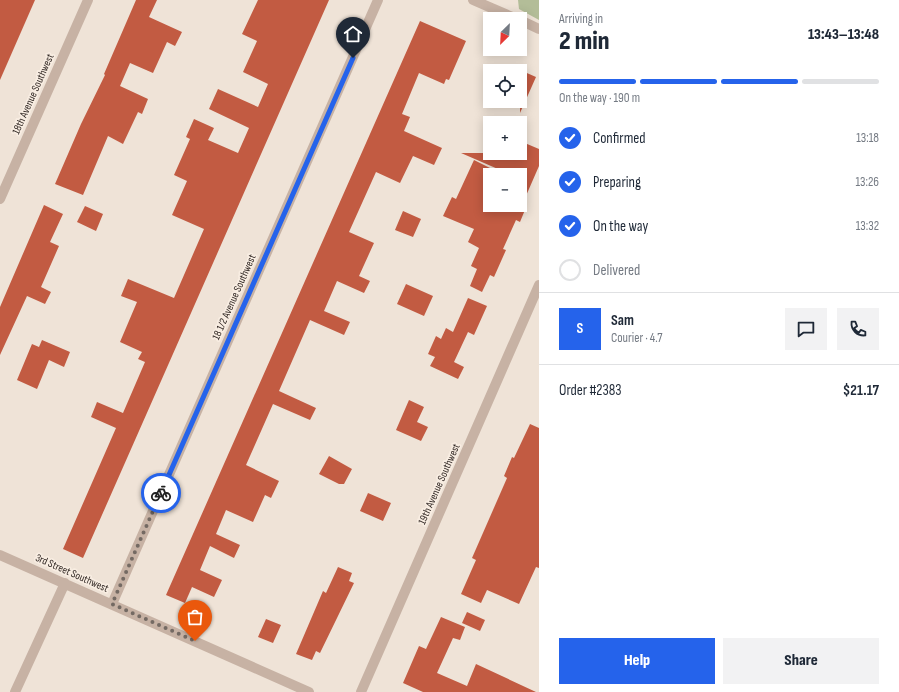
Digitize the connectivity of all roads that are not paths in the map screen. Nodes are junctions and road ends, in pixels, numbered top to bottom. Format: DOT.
graph roads {
  1 [pos="88,0"];
  2 [pos="378,0"];
  3 [pos="473,0"];
  4 [pos="501,12"];
  5 [pos="527,23"];
  6 [pos="539,29"];
  7 [pos="0,199"];
  8 [pos="539,285"];
  9 [pos="0,555"];
  10 [pos="65,583"];
  11 [pos="112,604"];
  12 [pos="15,692"];
  13 [pos="309,692"];
  14 [pos="361,692"];
  1 -- 7 [label="street, 18th Avenue Southwest"];
  2 -- 11 [label="street, 18 1/2 Avenue Southwest"];
  3 -- 4 [label="street"];
  5 -- 6 [label="street"];
  8 -- 14 [label="street, 19th Avenue Southwest"];
  9 -- 10 [label="street, 3rd Street Southwest"];
  10 -- 11 [label="street, 3rd Street Southwest"];
  10 -- 12 [label="street"];
  11 -- 13 [label="street, 3rd Street Southwest"];
}
